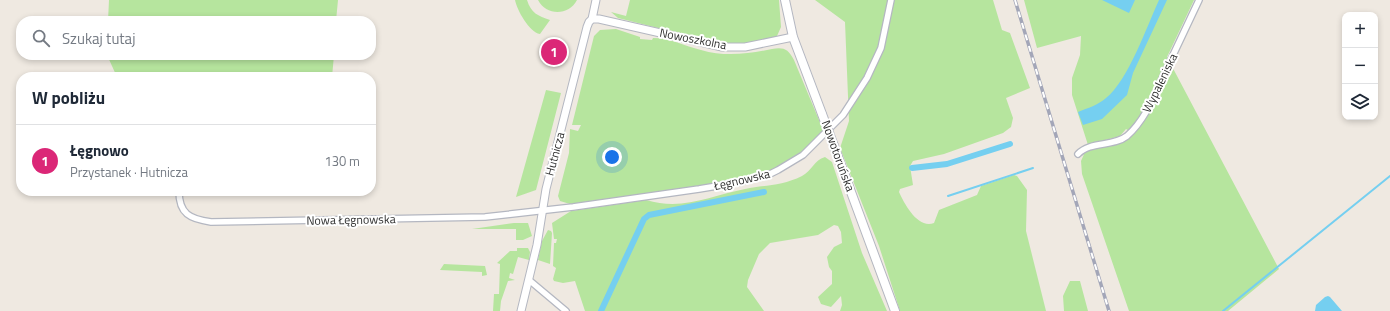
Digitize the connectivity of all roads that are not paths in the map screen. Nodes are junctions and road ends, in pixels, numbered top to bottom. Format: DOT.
graph roads {
  1 [pos="596,0"];
  2 [pos="786,0"];
  3 [pos="892,0"];
  4 [pos="1199,0"];
  5 [pos="592,19"];
  6 [pos="793,37"];
  7 [pos="1078,154"];
  8 [pos="180,196"];
  9 [pos="542,210"];
  10 [pos="529,280"];
  11 [pos="521,311"];
  12 [pos="566,311"];
  13 [pos="895,311"];
  1 -- 5 [label="street, Hutnicza"];
  2 -- 6 [label="main road, Nowotoruńska"];
  3 -- 9 [label="street, Łęgnowska"];
  4 -- 7 [label="street, Wypaleniska"];
  5 -- 6 [label="street, Nowoszkolna"];
  5 -- 9 [label="street, Hutnicza"];
  6 -- 13 [label="main road, Nowotoruńska, bridge"];
  8 -- 9 [label="street, Nowa Łęgnowska"];
  9 -- 10 [label="street, Hutnicza"];
  10 -- 11 [label="street, Hutnicza"];
  10 -- 12 [label="street"];
}
